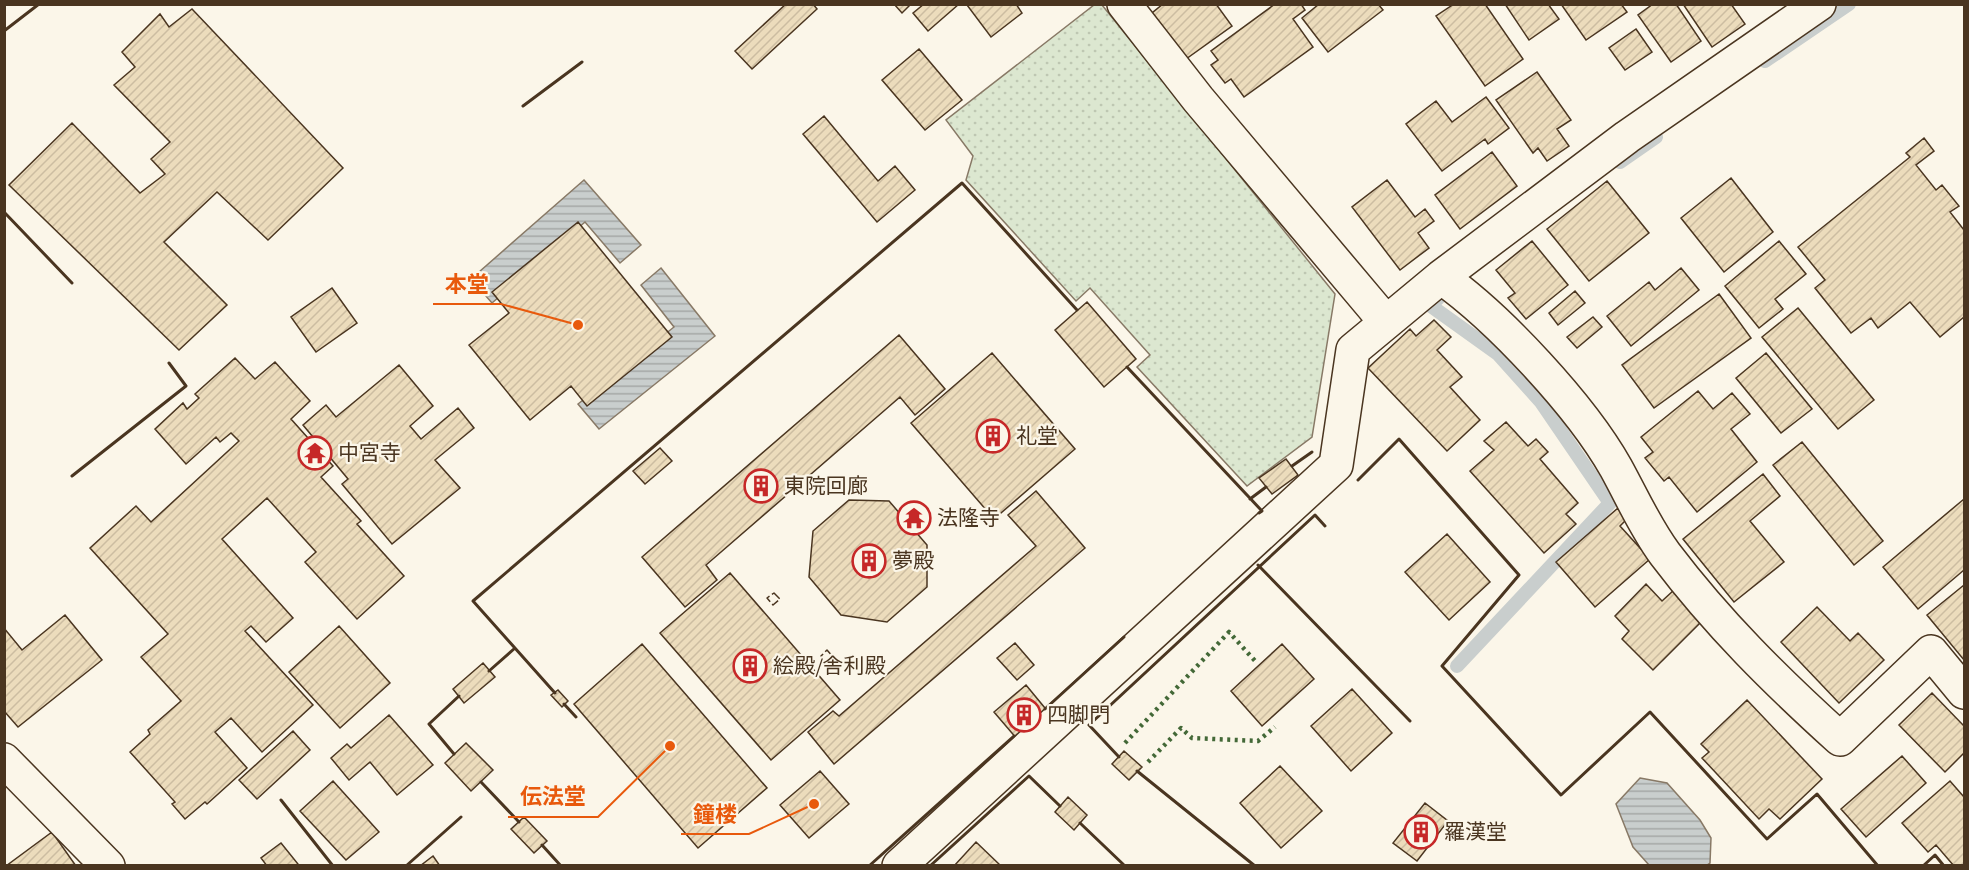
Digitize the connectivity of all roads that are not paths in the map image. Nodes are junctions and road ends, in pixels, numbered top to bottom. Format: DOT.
graph roads {
  1 [pos="1124,4"];
  2 [pos="1819,4"];
  3 [pos="1448,283"];
  4 [pos="1385,321"];
  5 [pos="1965,692"];
  6 [pos="4,760"];
  7 [pos="108,866"];
  8 [pos="899,866"];
  1 -- 4 [label="street"];
  2 -- 3 [label="street"];
  3 -- 4 [label="street"];
  3 -- 5 [label="street"];
  4 -- 8 [label="street"];
  6 -- 7 [label="street"];
}
